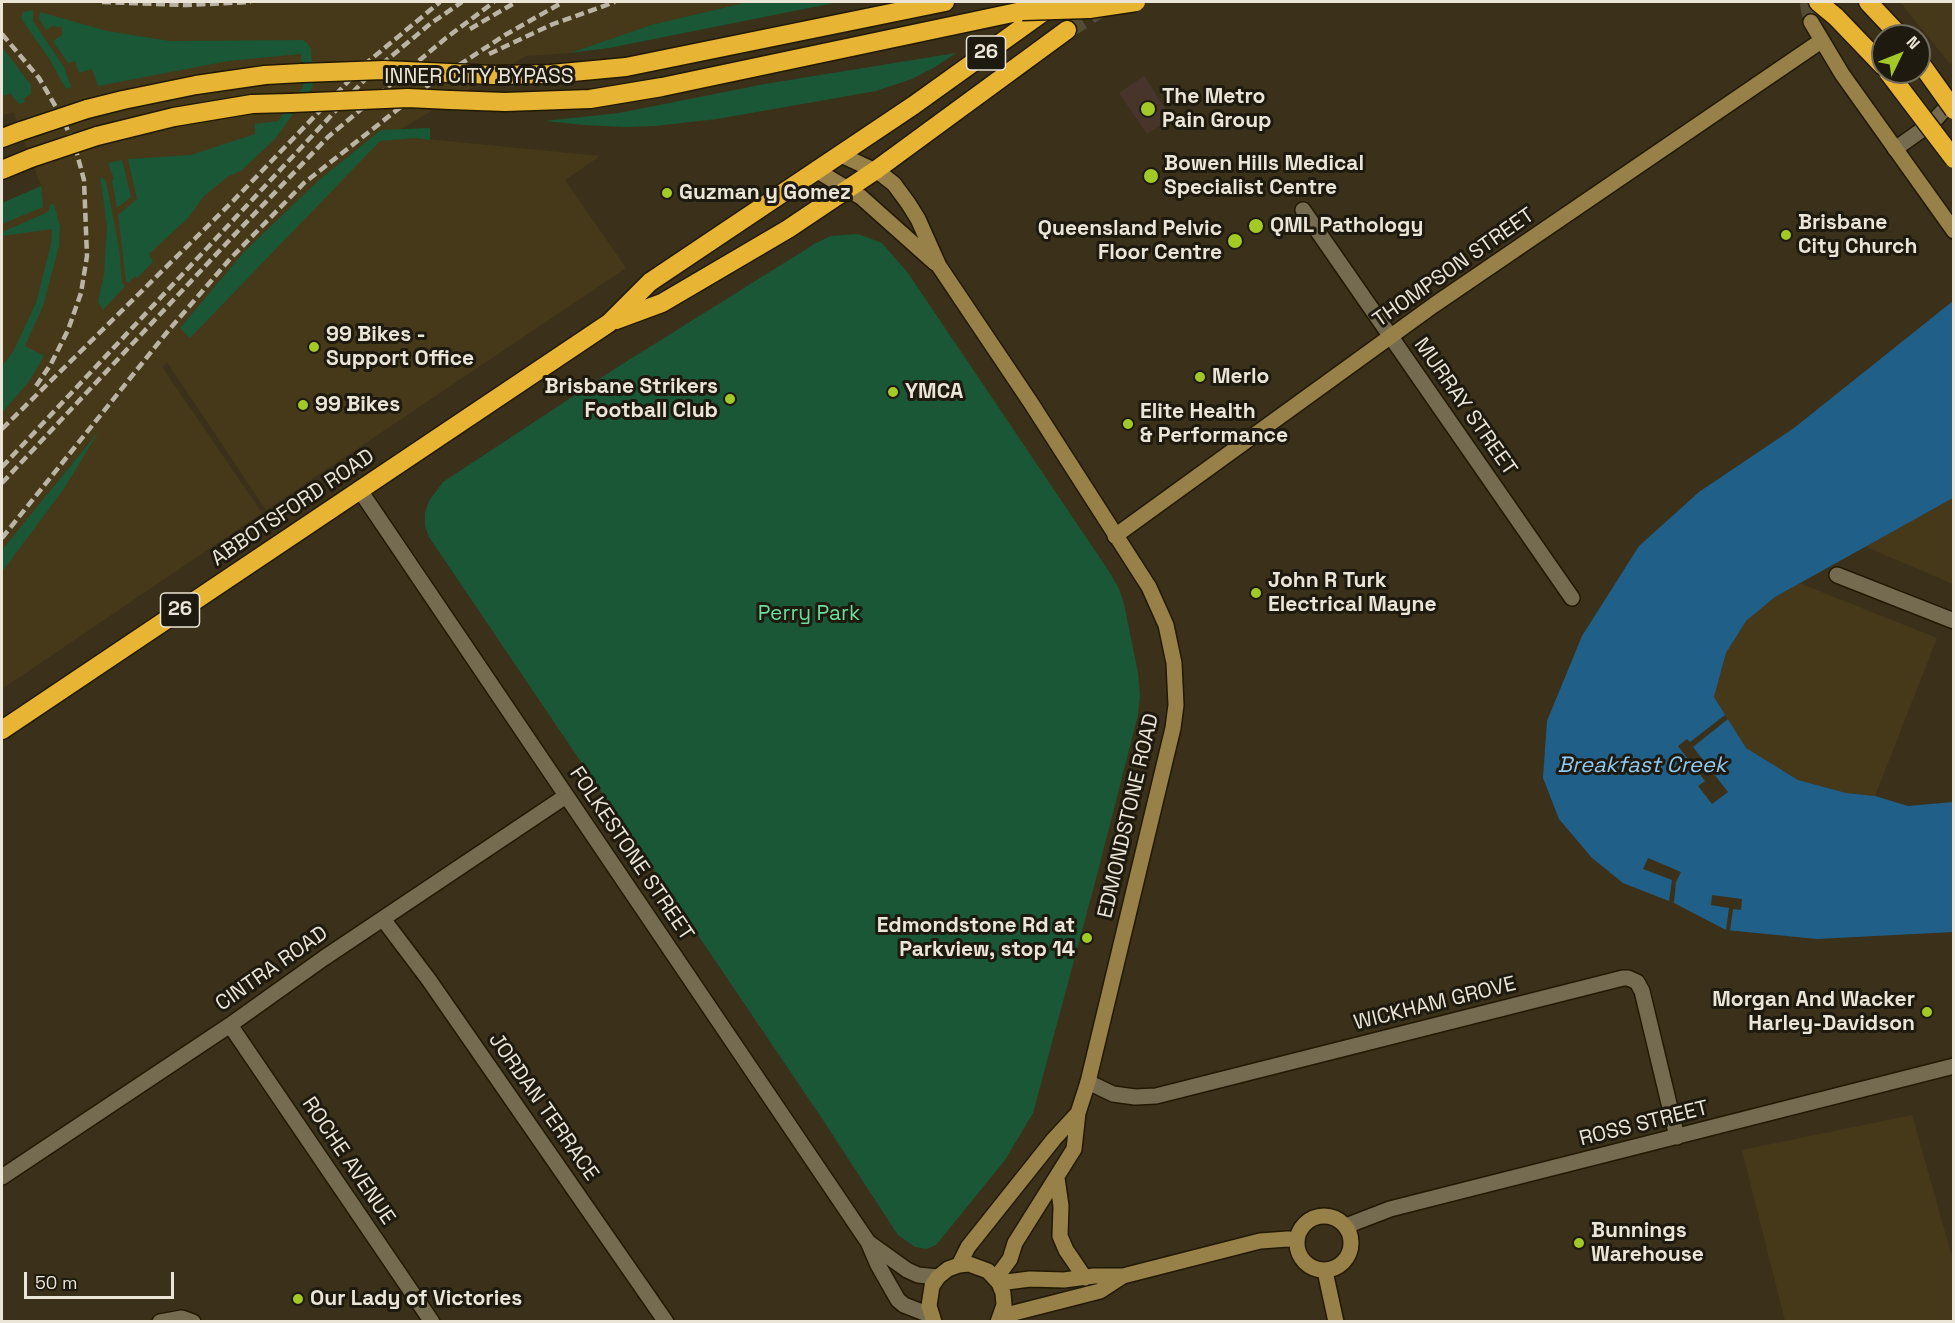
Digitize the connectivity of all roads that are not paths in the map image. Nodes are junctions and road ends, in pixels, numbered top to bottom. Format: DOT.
graph roads {
  1 [pos="945,2"];
  2 [pos="1058,2"];
  3 [pos="1063,2"];
  4 [pos="1136,2"];
  5 [pos="1818,2"];
  6 [pos="1869,2"];
  7 [pos="1015,13"];
  8 [pos="1811,22"];
  9 [pos="1889,24"];
  10 [pos="1067,30"];
  11 [pos="1821,41"];
  12 [pos="1871,53"];
  13 [pos="1931,78"];
  14 [pos="1897,84"];
  15 [pos="1953,99"];
  16 [pos="1953,110"];
  17 [pos="2,138"];
  18 [pos="1895,149"];
  19 [pos="840,155"];
  20 [pos="1953,159"];
  21 [pos="2,170"];
  22 [pos="816,170"];
  23 [pos="876,170"];
  24 [pos="849,189"];
  25 [pos="1303,210"];
  26 [pos="1953,230"];
  27 [pos="939,267"];
  28 [pos="609,323"];
  29 [pos="1391,336"];
  30 [pos="359,489"];
  31 [pos="1115,536"];
  32 [pos="1837,575"];
  33 [pos="1572,598"];
  34 [pos="1953,621"];
  35 [pos="2,730"];
  36 [pos="566,796"];
  37 [pos="383,919"];
  38 [pos="230,1025"];
  39 [pos="1953,1066"];
  40 [pos="1088,1082"];
  41 [pos="1078,1113"];
  42 [pos="1677,1137"];
  43 [pos="2,1177"];
  44 [pos="1057,1178"];
  45 [pos="1346,1226"];
  46 [pos="1297,1240"];
  47 [pos="868,1242"];
  48 [pos="959,1265"];
  49 [pos="1325,1271"];
  50 [pos="1122,1276"];
  51 [pos="938,1277"];
  52 [pos="1084,1278"];
  53 [pos="997,1280"];
  54 [pos="933,1319"];
  55 [pos="1000,1319"];
  56 [pos="160,1322"];
  57 [pos="193,1322"];
  58 [pos="432,1322"];
  59 [pos="666,1322"];
  60 [pos="1336,1322"];
  1 -- 17 [label="highway, INNER CITY BYPASS, bridge"];
  2 -- 19 [label="highway, ABBOTSFORD ROAD / 26"];
  3 -- 7 [label="highway, INNER CITY BYPASS, bridge"];
  4 -- 7 [label="highway, bridge"];
  5 -- 12 [label="highway"];
  6 -- 9 [label="highway"];
  7 -- 21 [label="highway, INNER CITY BYPASS, bridge"];
  8 -- 11 [label="street"];
  10 -- 23 [label="highway, ABBOTSFORD ROAD / 26"];
  11 -- 18 [label="street"];
  11 -- 29 [label="street, THOMPSON STREET"];
  13 -- 16 [label="highway, bridge"];
  14 -- 20 [label="highway, bridge"];
  15 -- 18 [label="street"];
  18 -- 26 [label="street"];
  19 -- 22 [label="highway, ABBOTSFORD ROAD / 26"];
  19 -- 23 [label="street, EDMONDSTONE ROAD"];
  22 -- 24 [label="street, EDMONDSTONE ROAD"];
  22 -- 28 [label="highway, ABBOTSFORD ROAD / 26"];
  23 -- 24 [label="highway, ABBOTSFORD ROAD / 26"];
  23 -- 27 [label="street, EDMONDSTONE ROAD"];
  24 -- 27 [label="street, EDMONDSTONE ROAD"];
  24 -- 28 [label="highway, ABBOTSFORD ROAD / 26"];
  25 -- 29 [label="street, MURRAY STREET"];
  27 -- 31 [label="street, EDMONDSTONE ROAD"];
  28 -- 30 [label="highway, ABBOTSFORD ROAD / 26"];
  29 -- 31 [label="street, THOMPSON STREET"];
  29 -- 33 [label="street, MURRAY STREET"];
  30 -- 35 [label="highway, ABBOTSFORD ROAD / 26"];
  30 -- 36 [label="street, FOLKESTONE STREET"];
  31 -- 40 [label="street, EDMONDSTONE ROAD"];
  32 -- 34 [label="street"];
  36 -- 37 [label="street, CINTRA ROAD"];
  36 -- 47 [label="street, FOLKESTONE STREET"];
  37 -- 38 [label="street, CINTRA ROAD"];
  37 -- 59 [label="street, JORDAN TERRACE"];
  38 -- 43 [label="street, CINTRA ROAD"];
  38 -- 58 [label="street, ROCHE AVENUE"];
  39 -- 42 [label="street, ROSS STREET"];
  40 -- 41 [label="street, EDMONDSTONE ROAD"];
  40 -- 42 [label="street, WICKHAM GROVE"];
  41 -- 44 [label="street, EDMONDSTONE ROAD"];
  41 -- 48 [label="street, EDMONDSTONE ROAD"];
  42 -- 45 [label="street, ROSS STREET"];
  44 -- 52 [label="street"];
  44 -- 53 [label="street, EDMONDSTONE ROAD"];
  45 -- 46 [label="street"];
  45 -- 49 [label="street"];
  46 -- 49 [label="street"];
  46 -- 50 [label="street"];
  47 -- 51 [label="street, FOLKESTONE STREET"];
  47 -- 54 [label="street, FOLKESTONE STREET"];
  48 -- 51 [label="street"];
  48 -- 53 [label="street"];
  49 -- 60 [label="street"];
  50 -- 52 [label="street"];
  50 -- 55 [label="street"];
  51 -- 54 [label="street"];
  52 -- 53 [label="street"];
  53 -- 55 [label="street"];
  56 -- 57 [label="street"];
}
